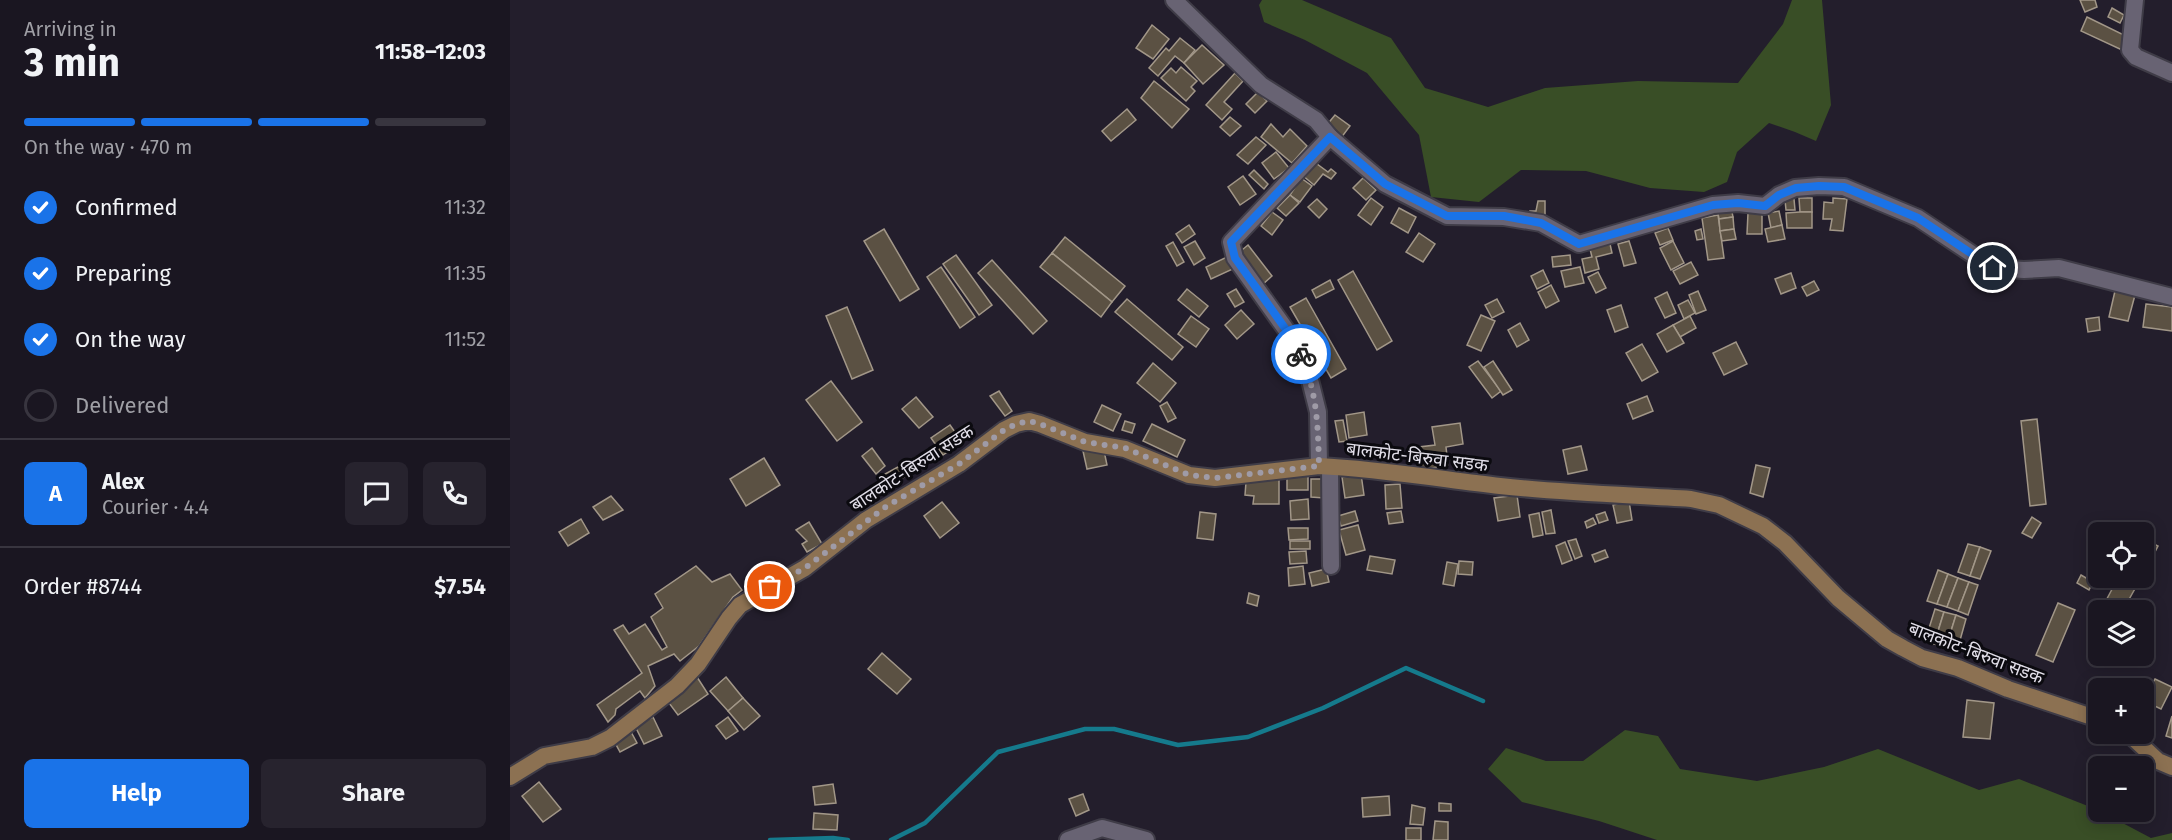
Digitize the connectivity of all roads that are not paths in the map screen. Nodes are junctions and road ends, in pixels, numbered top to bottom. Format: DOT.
graph roads {
  1 [pos="1173,0"];
  2 [pos="2135,0"];
  3 [pos="2172,73"];
  4 [pos="1330,137"];
  5 [pos="2172,297"];
  6 [pos="1324,466"];
  7 [pos="1331,566"];
  8 [pos="2088,716"];
  9 [pos="2140,744"];
  10 [pos="2172,767"];
  11 [pos="510,777"];
  12 [pos="1068,840"];
  13 [pos="1146,840"];
  1 -- 4 [label="street"];
  2 -- 3 [label="street"];
  4 -- 5 [label="street"];
  4 -- 6 [label="street"];
  6 -- 7 [label="street"];
  6 -- 8 [label="main road, बालकोट-बिरुवा सडक"];
  6 -- 11 [label="main road, बालकोट-बिरुवा सडक"];
  9 -- 10 [label="main road"];
  12 -- 13 [label="street"];
}
